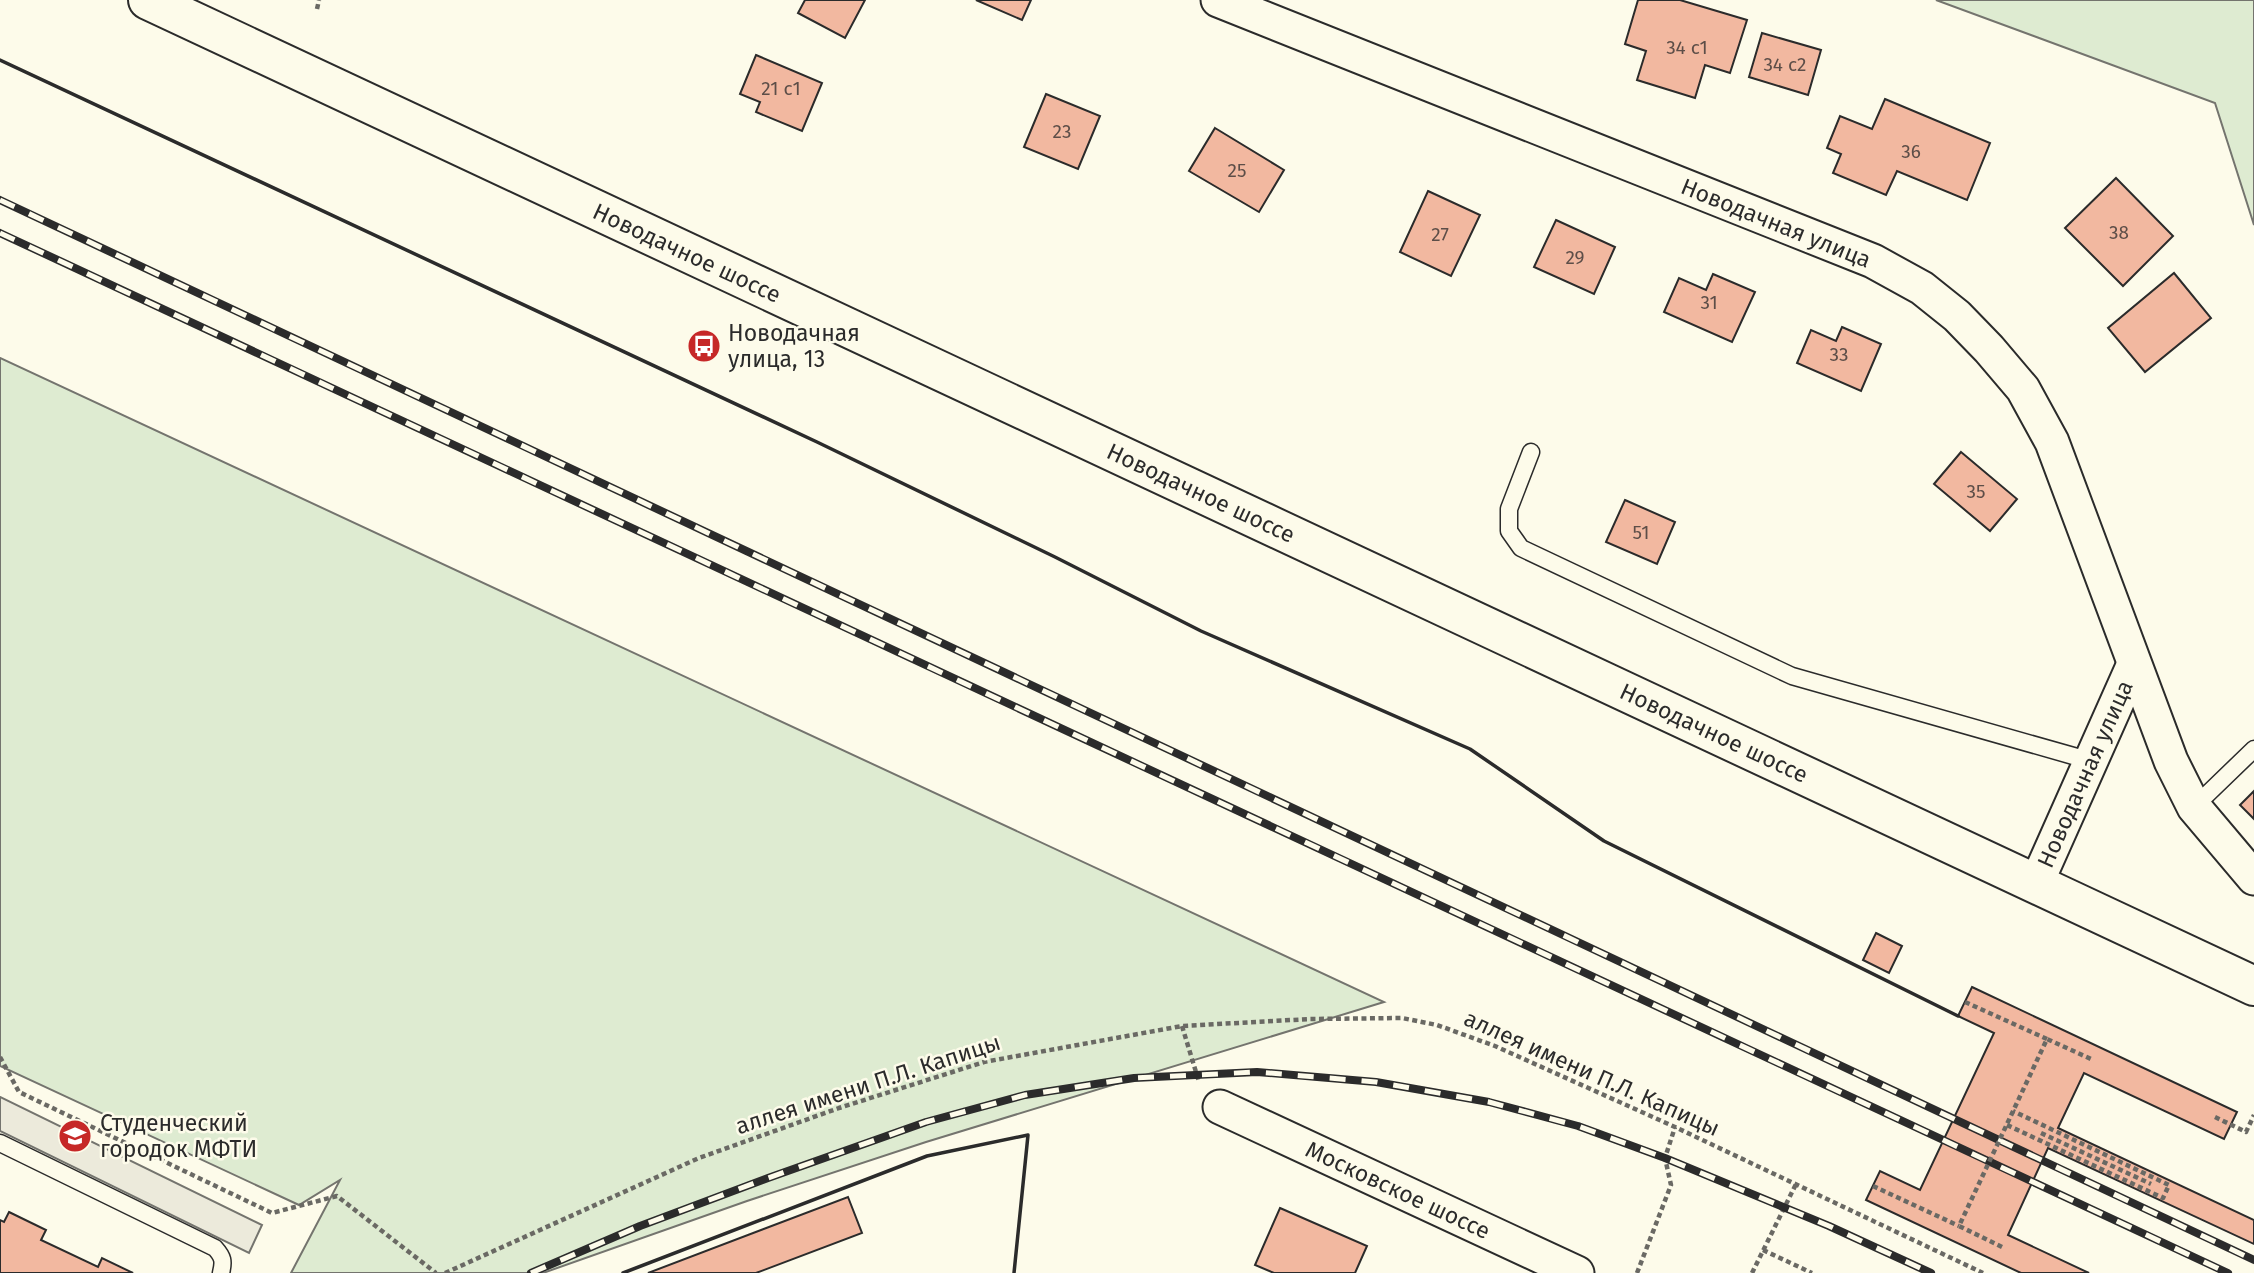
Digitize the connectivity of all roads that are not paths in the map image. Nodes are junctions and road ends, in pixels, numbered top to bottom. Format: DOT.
graph roads {
  1 [pos="148,0"];
  2 [pos="1218,0"];
  3 [pos="1531,452"];
  4 [pos="2134,664"];
  5 [pos="2254,749"];
  6 [pos="2091,761"];
  7 [pos="2194,807"];
  8 [pos="2254,878"];
  9 [pos="2036,884"];
  10 [pos="2254,985"];
  11 [pos="1220,1107"];
  12 [pos="0,1143"];
  13 [pos="221,1273"];
  14 [pos="1577,1273"];
  1 -- 9 [label="street, Новодачное шоссе"];
  2 -- 4 [label="street, Новодачная улица"];
  3 -- 6 [label="lane"];
  4 -- 6 [label="street, Новодачная улица"];
  4 -- 7 [label="street, Новодачная улица"];
  5 -- 7 [label="lane"];
  6 -- 9 [label="street, Новодачная улица"];
  7 -- 8 [label="street, Новодачная улица"];
  9 -- 10 [label="street, Новодачное шоссе"];
  11 -- 14 [label="street, Московское шоссе"];
  12 -- 13 [label="lane"];
}
